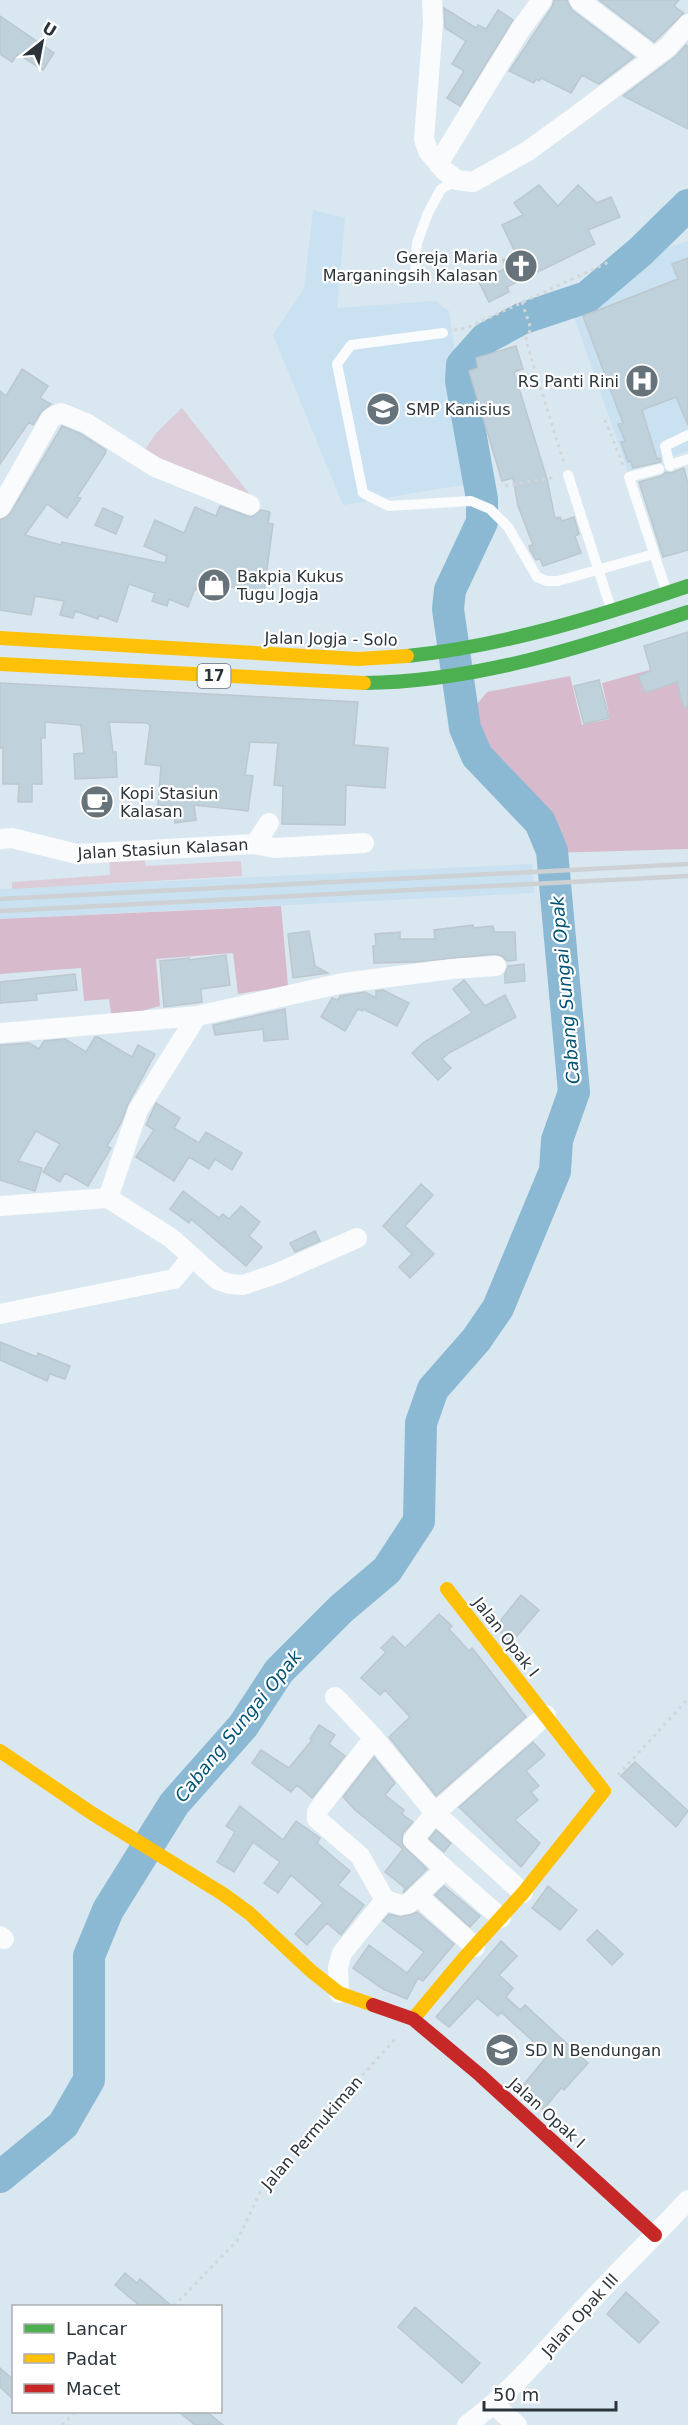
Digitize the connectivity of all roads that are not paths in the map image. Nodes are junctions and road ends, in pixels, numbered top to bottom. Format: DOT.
graph roads {
  1 [pos="432,0"];
  2 [pos="542,0"];
  3 [pos="579,0"];
  4 [pos="688,24"];
  5 [pos="654,57"];
  6 [pos="438,164"];
  7 [pos="458,180"];
  8 [pos="415,275"];
  9 [pos="443,333"];
  10 [pos="688,435"];
  11 [pos="688,459"];
  12 [pos="668,466"];
  13 [pos="568,475"];
  14 [pos="250,505"];
  15 [pos="0,508"];
  16 [pos="654,554"];
  17 [pos="598,570"];
  18 [pos="688,586"];
  19 [pos="667,593"];
  20 [pos="611,610"];
  21 [pos="688,612"];
  22 [pos="674,616"];
  23 [pos="0,638"];
  24 [pos="0,664"];
  25 [pos="269,823"];
  26 [pos="0,839"];
  27 [pos="364,843"];
  28 [pos="255,844"];
  29 [pos="496,966"];
  30 [pos="197,1016"];
  31 [pos="0,1033"];
  32 [pos="108,1197"];
  33 [pos="2,1209"];
  34 [pos="357,1238"];
  35 [pos="191,1258"];
  36 [pos="0,1314"];
  37 [pos="447,1589"];
  38 [pos="335,1697"];
  39 [pos="546,1715"];
  40 [pos="374,1738"];
  41 [pos="0,1751"];
  42 [pos="435,1813"];
  43 [pos="445,1869"];
  44 [pos="523,1893"];
  45 [pos="417,1895"];
  46 [pos="385,1900"];
  47 [pos="501,1918"];
  48 [pos="475,1947"];
  49 [pos="339,1993"];
  50 [pos="413,2019"];
  51 [pos="688,2200"];
  52 [pos="655,2235"];
  53 [pos="494,2405"];
  54 [pos="467,2425"];
  55 [pos="517,2425"];
  1 -- 6 [label="street"];
  2 -- 6 [label="street"];
  3 -- 5 [label="street"];
  4 -- 5 [label="street"];
  5 -- 7 [label="street"];
  6 -- 7 [label="street"];
  7 -- 8 [label="lane"];
  9 -- 17 [label="lane"];
  10 -- 12 [label="lane"];
  11 -- 12 [label="lane"];
  12 -- 16 [label="lane"];
  13 -- 17 [label="lane"];
  14 -- 15 [label="street"];
  16 -- 17 [label="lane"];
  16 -- 19 [label="lane"];
  17 -- 20 [label="lane"];
  18 -- 19 [label="main road, Jalan Jogja - Solo / 17"];
  19 -- 20 [label="main road, Jalan Jogja - Solo / 17"];
  19 -- 22 [label="lane"];
  20 -- 23 [label="main road, Jalan Jogja - Solo / 17"];
  21 -- 22 [label="main road, 17"];
  22 -- 24 [label="main road, 17"];
  25 -- 28 [label="street"];
  26 -- 28 [label="street, Jalan Stasiun Kalasan"];
  27 -- 28 [label="street, Jalan Stasiun Kalasan"];
  29 -- 30 [label="street"];
  30 -- 31 [label="street"];
  30 -- 32 [label="street"];
  32 -- 33 [label="street"];
  32 -- 35 [label="street"];
  34 -- 35 [label="street"];
  35 -- 36 [label="street"];
  37 -- 39 [label="main road, Jalan Opak I"];
  38 -- 40 [label="street"];
  39 -- 42 [label="street"];
  39 -- 44 [label="main road, Jalan Opak I"];
  40 -- 42 [label="street"];
  40 -- 46 [label="street"];
  41 -- 49 [label="main road, Jalan Opak I"];
  42 -- 43 [label="street"];
  42 -- 44 [label="street"];
  43 -- 45 [label="street"];
  43 -- 47 [label="street"];
  44 -- 47 [label="main road"];
  45 -- 46 [label="street"];
  45 -- 48 [label="street"];
  46 -- 49 [label="street"];
  47 -- 48 [label="main road"];
  48 -- 50 [label="main road"];
  49 -- 50 [label="main road, Jalan Opak I"];
  50 -- 52 [label="main road, Jalan Opak I"];
  51 -- 52 [label="street, Jalan Opak III"];
  52 -- 53 [label="street, Jalan Opak III"];
  53 -- 54 [label="street, Jalan Opak III"];
  53 -- 55 [label="street"];
}
